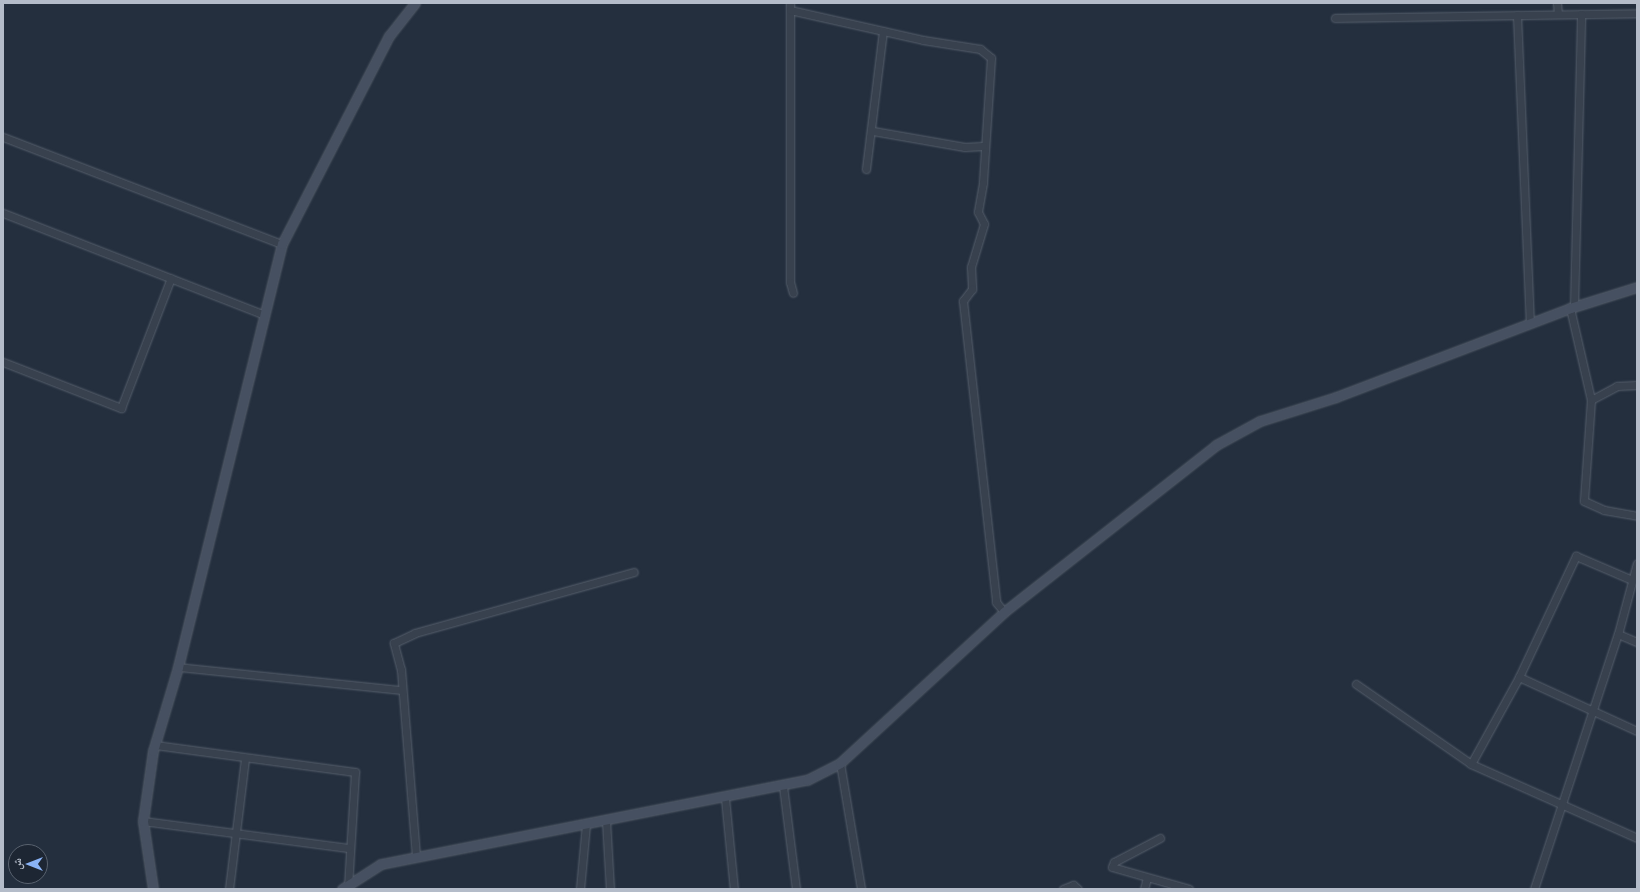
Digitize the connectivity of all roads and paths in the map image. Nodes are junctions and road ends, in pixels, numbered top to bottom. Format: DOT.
graph roads {
  1 [pos="416,3"];
  2 [pos="1557,3"];
  3 [pos="790,6"];
  4 [pos="1637,13"];
  5 [pos="1558,14"];
  6 [pos="1581,14"];
  7 [pos="1517,15"];
  8 [pos="1335,18"];
  9 [pos="882,31"];
  10 [pos="872,131"];
  11 [pos="3,138"];
  12 [pos="984,146"];
  13 [pos="866,169"];
  14 [pos="3,214"];
  15 [pos="282,244"];
  16 [pos="171,278"];
  17 [pos="1637,287"];
  18 [pos="793,293"];
  19 [pos="1572,307"];
  20 [pos="265,315"];
  21 [pos="1530,323"];
  22 [pos="3,362"];
  23 [pos="1637,385"];
  24 [pos="1591,400"];
  25 [pos="1637,516"];
  26 [pos="1637,563"];
  27 [pos="634,572"];
  28 [pos="1632,580"];
  29 [pos="1004,612"];
  30 [pos="1618,634"];
  31 [pos="1637,642"];
  32 [pos="178,667"];
  33 [pos="1519,677"];
  34 [pos="1356,684"];
  35 [pos="401,690"];
  36 [pos="1592,712"];
  37 [pos="1637,731"];
  38 [pos="155,745"];
  39 [pos="245,758"];
  40 [pos="840,763"];
  41 [pos="1471,764"];
  42 [pos="783,786"];
  43 [pos="725,798"];
  44 [pos="1560,805"];
  45 [pos="606,820"];
  46 [pos="143,821"];
  47 [pos="586,824"];
  48 [pos="236,833"];
  49 [pos="1160,838"];
  50 [pos="1637,838"];
  51 [pos="348,848"];
  52 [pos="416,856"];
  53 [pos="1147,878"];
  54 [pos="345,887"];
  55 [pos="153,889"];
  56 [pos="229,889"];
  57 [pos="580,889"];
  58 [pos="610,889"];
  59 [pos="734,889"];
  60 [pos="796,889"];
  61 [pos="861,889"];
  62 [pos="1063,889"];
  63 [pos="1078,889"];
  64 [pos="1144,889"];
  65 [pos="1189,889"];
  66 [pos="1534,889"];
  1 -- 15 [label="street"];
  2 -- 5 [label="street"];
  3 -- 9 [label="street"];
  3 -- 18 [label="street"];
  4 -- 6 [label="street"];
  5 -- 6 [label="street"];
  5 -- 7 [label="street"];
  6 -- 19 [label="street"];
  7 -- 8 [label="street"];
  7 -- 21 [label="street"];
  9 -- 10 [label="street"];
  9 -- 12 [label="street"];
  10 -- 12 [label="street"];
  10 -- 13 [label="street"];
  11 -- 15 [label="street"];
  12 -- 29 [label="street"];
  14 -- 16 [label="street"];
  15 -- 20 [label="street"];
  16 -- 20 [label="street"];
  16 -- 22 [label="street"];
  17 -- 19 [label="street"];
  19 -- 21 [label="street"];
  19 -- 24 [label="street"];
  20 -- 32 [label="street"];
  21 -- 29 [label="street"];
  23 -- 24 [label="street"];
  24 -- 25 [label="street"];
  26 -- 28 [label="street"];
  27 -- 35 [label="street"];
  28 -- 30 [label="street"];
  28 -- 33 [label="street"];
  29 -- 40 [label="street"];
  30 -- 31 [label="street"];
  30 -- 36 [label="street"];
  32 -- 35 [label="street"];
  32 -- 38 [label="street"];
  33 -- 36 [label="street"];
  33 -- 41 [label="street"];
  34 -- 41 [label="street"];
  35 -- 52 [label="street"];
  36 -- 37 [label="street"];
  36 -- 44 [label="street"];
  38 -- 39 [label="street"];
  38 -- 46 [label="street"];
  39 -- 48 [label="street"];
  39 -- 51 [label="street"];
  40 -- 42 [label="street"];
  40 -- 61 [label="street"];
  41 -- 44 [label="street"];
  42 -- 43 [label="street"];
  42 -- 60 [label="street"];
  43 -- 45 [label="street"];
  43 -- 59 [label="street"];
  44 -- 50 [label="street"];
  44 -- 66 [label="street"];
  45 -- 47 [label="street"];
  45 -- 58 [label="street"];
  46 -- 48 [label="street"];
  46 -- 55 [label="street"];
  47 -- 52 [label="street"];
  47 -- 57 [label="street"];
  48 -- 51 [label="street"];
  48 -- 56 [label="street"];
  49 -- 53 [label="street"];
  51 -- 54 [label="street"];
  52 -- 54 [label="street"];
  53 -- 64 [label="street"];
  53 -- 65 [label="street"];
  62 -- 63 [label="street"];
}
